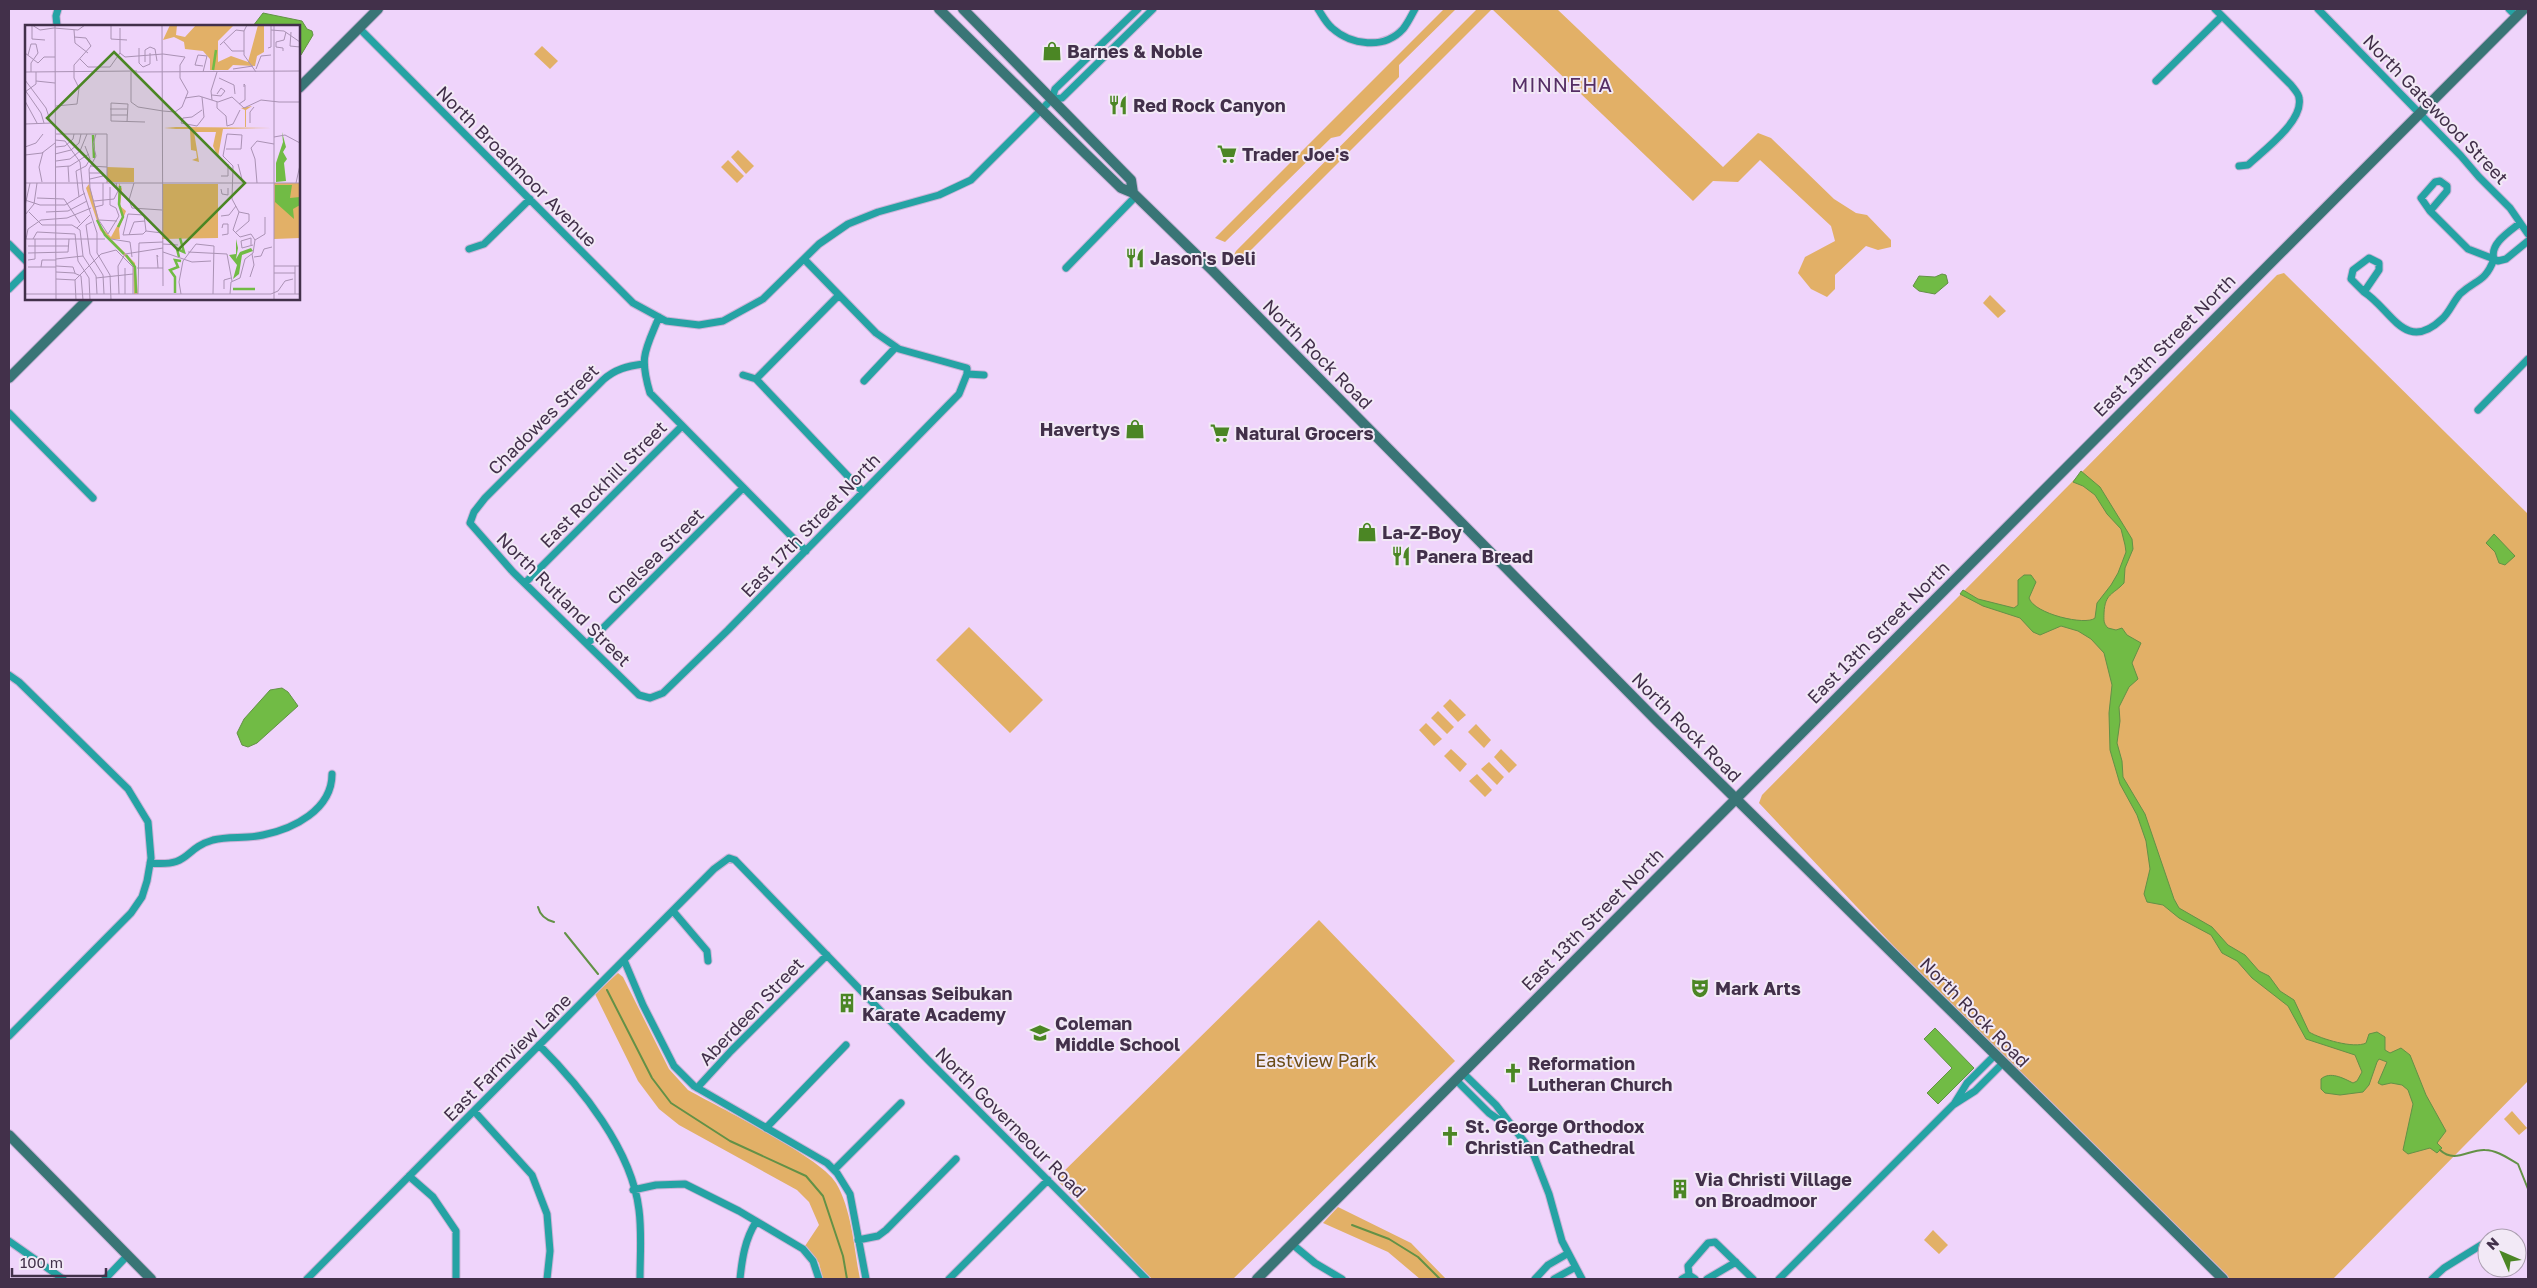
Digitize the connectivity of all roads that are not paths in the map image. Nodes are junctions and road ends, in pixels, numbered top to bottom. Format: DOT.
graph roads {
  1 [pos="58,9"];
  2 [pos="378,9"];
  3 [pos="939,9"];
  4 [pos="963,9"];
  5 [pos="1138,9"];
  6 [pos="1152,9"];
  7 [pos="1318,9"];
  8 [pos="1415,9"];
  9 [pos="2215,9"];
  10 [pos="2318,9"];
  11 [pos="2516,11"];
  12 [pos="2222,16"];
  13 [pos="57,25"];
  14 [pos="359,28"];
  15 [pos="2156,81"];
  16 [pos="300,87"];
  17 [pos="1052,99"];
  18 [pos="1040,110"];
  19 [pos="2420,113"];
  20 [pos="2239,166"];
  21 [pos="1134,194"];
  22 [pos="530,199"];
  23 [pos="2430,211"];
  24 [pos="2520,223"];
  25 [pos="2528,234"];
  26 [pos="2528,241"];
  27 [pos="9,244"];
  28 [pos="470,249"];
  29 [pos="804,259"];
  30 [pos="2494,259"];
  31 [pos="25,260"];
  32 [pos="1066,268"];
  33 [pos="25,273"];
  34 [pos="9,289"];
  35 [pos="2364,292"];
  36 [pos="839,295"];
  37 [pos="87,300"];
  38 [pos="659,317"];
  39 [pos="896,347"];
  40 [pos="2528,359"];
  41 [pos="644,364"];
  42 [pos="966,374"];
  43 [pos="743,375"];
  44 [pos="984,375"];
  45 [pos="9,378"];
  46 [pos="756,379"];
  47 [pos="864,381"];
  48 [pos="2478,410"];
  49 [pos="9,413"];
  50 [pos="682,426"];
  51 [pos="743,488"];
  52 [pos="863,492"];
  53 [pos="93,498"];
  54 [pos="474,512"];
  55 [pos="806,551"];
  56 [pos="525,583"];
  57 [pos="587,644"];
  58 [pos="9,675"];
  59 [pos="650,698"];
  60 [pos="332,774"];
  61 [pos="1735,798"];
  62 [pos="729,858"];
  63 [pos="150,863"];
  64 [pos="673,912"];
  65 [pos="827,955"];
  66 [pos="624,960"];
  67 [pos="708,961"];
  68 [pos="9,1036"];
  69 [pos="539,1045"];
  70 [pos="846,1045"];
  71 [pos="1995,1055"];
  72 [pos="2003,1063"];
  73 [pos="1463,1073"];
  74 [pos="1456,1080"];
  75 [pos="697,1088"];
  76 [pos="901,1103"];
  77 [pos="1954,1105"];
  78 [pos="474,1110"];
  79 [pos="766,1128"];
  80 [pos="1513,1129"];
  81 [pos="9,1135"];
  82 [pos="956,1159"];
  83 [pos="834,1170"];
  84 [pos="410,1176"];
  85 [pos="1048,1180"];
  86 [pos="633,1190"];
  87 [pos="756,1222"];
  88 [pos="858,1240"];
  89 [pos="9,1241"];
  90 [pos="1292,1244"];
  91 [pos="2477,1248"];
  92 [pos="1568,1254"];
  93 [pos="128,1256"];
  94 [pos="1736,1262"];
  95 [pos="1574,1268"];
  96 [pos="1692,1277"];
  97 [pos="63,1279"];
  98 [pos="105,1279"];
  99 [pos="151,1279"];
  100 [pos="308,1279"];
  101 [pos="456,1279"];
  102 [pos="547,1279"];
  103 [pos="640,1279"];
  104 [pos="740,1279"];
  105 [pos="819,1279"];
  106 [pos="866,1279"];
  107 [pos="949,1279"];
  108 [pos="1146,1279"];
  109 [pos="1257,1279"];
  110 [pos="1342,1279"];
  111 [pos="1535,1279"];
  112 [pos="1554,1279"];
  113 [pos="1582,1279"];
  114 [pos="1682,1279"];
  115 [pos="1707,1279"];
  116 [pos="1753,1279"];
  117 [pos="1779,1279"];
  118 [pos="2223,1279"];
  119 [pos="2432,1279"];
  1 -- 13 [label="street"];
  2 -- 14 [label="main road"];
  3 -- 18 [label="main road, North Rock Road"];
  4 -- 17 [label="main road, North Rock Road"];
  5 -- 17 [label="street"];
  6 -- 17 [label="street"];
  7 -- 8 [label="street"];
  9 -- 12 [label="street"];
  10 -- 19 [label="street, North Gatewood Street"];
  11 -- 19 [label="main road, East 13th Street North"];
  12 -- 15 [label="street"];
  12 -- 20 [label="street"];
  14 -- 16 [label="main road"];
  14 -- 22 [label="street, North Broadmoor Avenue"];
  17 -- 18 [label="street"];
  17 -- 21 [label="main road, North Rock Road"];
  18 -- 21 [label="main road, North Rock Road"];
  18 -- 29 [label="street"];
  19 -- 24 [label="street, North Gatewood Street"];
  19 -- 61 [label="main road, East 13th Street North"];
  21 -- 32 [label="street"];
  21 -- 61 [label="main road, North Rock Road"];
  22 -- 28 [label="street"];
  22 -- 38 [label="street, North Broadmoor Avenue"];
  23 -- 30 [label="street"];
  24 -- 25 [label="street, North Gatewood Street"];
  24 -- 30 [label="street"];
  26 -- 30 [label="street"];
  27 -- 31 [label="street"];
  29 -- 36 [label="street"];
  29 -- 38 [label="street"];
  30 -- 35 [label="street"];
  33 -- 34 [label="street"];
  35 -- 35 [label="street"];
  36 -- 39 [label="street"];
  36 -- 46 [label="street"];
  37 -- 45 [label="main road"];
  38 -- 41 [label="street"];
  39 -- 42 [label="street"];
  39 -- 47 [label="street"];
  40 -- 48 [label="street"];
  41 -- 50 [label="street"];
  41 -- 54 [label="street, Chadowes Street"];
  42 -- 44 [label="street"];
  42 -- 52 [label="street, East 17th Street North"];
  43 -- 46 [label="street"];
  46 -- 52 [label="street"];
  49 -- 53 [label="street"];
  50 -- 51 [label="street"];
  50 -- 56 [label="street, East Rockhill Street"];
  51 -- 55 [label="street"];
  51 -- 57 [label="street, Chelsea Street"];
  52 -- 55 [label="street, East 17th Street North"];
  54 -- 56 [label="street, North Rutland Street"];
  55 -- 59 [label="street, East 17th Street North"];
  56 -- 57 [label="street, North Rutland Street"];
  57 -- 59 [label="street, North Rutland Street"];
  58 -- 63 [label="street"];
  60 -- 63 [label="street"];
  61 -- 71 [label="main road, North Rock Road"];
  61 -- 73 [label="main road, East 13th Street North"];
  62 -- 64 [label="street, East Farmview Lane"];
  62 -- 65 [label="street, North Governeour Road"];
  63 -- 68 [label="street"];
  64 -- 66 [label="street, East Farmview Lane"];
  64 -- 67 [label="street"];
  65 -- 75 [label="street, Aberdeen Street"];
  65 -- 85 [label="street, North Governeour Road"];
  66 -- 69 [label="street, East Farmview Lane"];
  66 -- 75 [label="street"];
  69 -- 78 [label="street, East Farmview Lane"];
  69 -- 86 [label="street"];
  70 -- 79 [label="street"];
  71 -- 72 [label="main road, North Rock Road"];
  71 -- 77 [label="street"];
  72 -- 77 [label="street"];
  72 -- 118 [label="main road, North Rock Road"];
  73 -- 74 [label="main road, East 13th Street North"];
  73 -- 80 [label="street"];
  74 -- 80 [label="street"];
  74 -- 90 [label="main road, East 13th Street North"];
  75 -- 79 [label="street"];
  76 -- 83 [label="street"];
  77 -- 117 [label="street"];
  78 -- 84 [label="street, East Farmview Lane"];
  78 -- 102 [label="street"];
  79 -- 83 [label="street"];
  80 -- 92 [label="street"];
  81 -- 93 [label="main road"];
  82 -- 88 [label="street"];
  83 -- 88 [label="street"];
  84 -- 100 [label="street, East Farmview Lane"];
  84 -- 101 [label="street"];
  85 -- 107 [label="street"];
  85 -- 108 [label="street, North Governeour Road"];
  86 -- 87 [label="street"];
  86 -- 103 [label="street"];
  87 -- 104 [label="street"];
  87 -- 105 [label="street"];
  88 -- 106 [label="street"];
  89 -- 97 [label="street"];
  90 -- 109 [label="main road, East 13th Street North"];
  90 -- 110 [label="street"];
  91 -- 119 [label="street"];
  92 -- 95 [label="street"];
  92 -- 111 [label="street"];
  93 -- 98 [label="street"];
  93 -- 99 [label="main road"];
  94 -- 96 [label="street"];
  94 -- 115 [label="street"];
  94 -- 116 [label="street"];
  95 -- 112 [label="street"];
  95 -- 113 [label="street"];
  96 -- 114 [label="street"];
}
